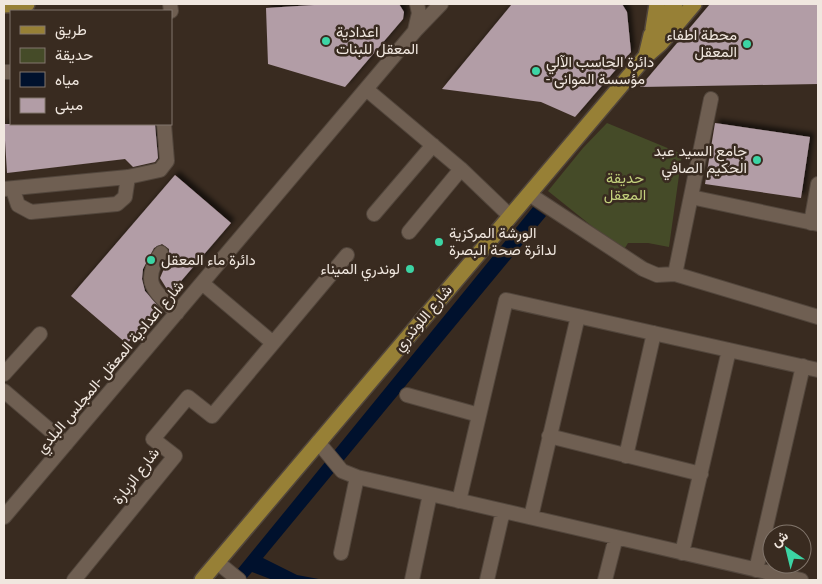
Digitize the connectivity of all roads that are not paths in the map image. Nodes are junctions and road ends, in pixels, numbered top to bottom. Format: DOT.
graph roads {
  1 [pos="27,4"];
  2 [pos="418,4"];
  3 [pos="441,4"];
  4 [pos="657,4"];
  5 [pos="675,4"];
  6 [pos="694,4"];
  7 [pos="4,5"];
  8 [pos="414,31"];
  9 [pos="651,35"];
  10 [pos="646,56"];
  11 [pos="366,89"];
  12 [pos="711,99"];
  13 [pos="164,125"];
  14 [pos="433,145"];
  15 [pos="461,169"];
  16 [pos="128,177"];
  17 [pos="818,184"];
  18 [pos="8,189"];
  19 [pos="528,194"];
  20 [pos="691,197"];
  21 [pos="374,214"];
  22 [pos="510,216"];
  23 [pos="815,224"];
  24 [pos="409,232"];
  25 [pos="161,253"];
  26 [pos="347,256"];
  27 [pos="675,274"];
  28 [pos="202,283"];
  29 [pos="176,313"];
  30 [pos="578,316"];
  31 [pos="818,317"];
  32 [pos="654,333"];
  33 [pos="40,334"];
  34 [pos="274,343"];
  35 [pos="729,350"];
  36 [pos="803,366"];
  37 [pos="818,370"];
  38 [pos="4,374"];
  39 [pos="4,391"];
  40 [pos="407,396"];
  41 [pos="479,415"];
  42 [pos="549,436"];
  43 [pos="66,444"];
  44 [pos="322,448"];
  45 [pos="626,456"];
  46 [pos="700,474"];
  47 [pos="357,477"];
  48 [pos="430,494"];
  49 [pos="459,501"];
  50 [pos="503,511"];
  51 [pos="530,517"];
  52 [pos="4,518"];
  53 [pos="616,537"];
  54 [pos="341,553"];
  55 [pos="682,553"];
  56 [pos="218,562"];
  57 [pos="756,570"];
  58 [pos="235,576"];
  59 [pos="74,580"];
  60 [pos="202,580"];
  61 [pos="412,580"];
  62 [pos="487,580"];
  63 [pos="604,580"];
  64 [pos="801,580"];
  1 -- 7 [label="main road"];
  2 -- 8 [label="street"];
  3 -- 8 [label="street, شارع اعدادية المعقل -المجلس البلدي"];
  4 -- 9 [label="main road"];
  5 -- 9 [label="main road"];
  6 -- 10 [label="main road, شارع اللوندري"];
  8 -- 11 [label="street, شارع اعدادية المعقل -المجلس البلدي"];
  9 -- 10 [label="main road"];
  10 -- 19 [label="main road, شارع اللوندري"];
  11 -- 14 [label="street"];
  11 -- 28 [label="street, شارع اعدادية المعقل -المجلس البلدي"];
  12 -- 20 [label="street"];
  13 -- 16 [label="street"];
  14 -- 15 [label="street"];
  14 -- 21 [label="street"];
  15 -- 22 [label="street"];
  15 -- 24 [label="street"];
  16 -- 18 [label="street"];
  16 -- 18 [label="street"];
  17 -- 23 [label="street"];
  19 -- 22 [label="main road, شارع اللوندري"];
  19 -- 27 [label="street"];
  20 -- 23 [label="street"];
  20 -- 27 [label="street"];
  22 -- 44 [label="main road, شارع اللوندري"];
  25 -- 29 [label="street"];
  26 -- 34 [label="street"];
  27 -- 31 [label="street"];
  28 -- 29 [label="street, شارع اعدادية المعقل -المجلس البلدي"];
  28 -- 34 [label="street"];
  29 -- 43 [label="street, شارع اعدادية المعقل -المجلس البلدي"];
  30 -- 32 [label="street"];
  30 -- 41 [label="street"];
  30 -- 42 [label="street"];
  32 -- 35 [label="street"];
  32 -- 45 [label="street"];
  33 -- 38 [label="street"];
  34 -- 59 [label="street, شارع الزبارة"];
  35 -- 36 [label="street"];
  35 -- 46 [label="street"];
  36 -- 37 [label="street"];
  36 -- 57 [label="street"];
  39 -- 43 [label="street"];
  40 -- 41 [label="street"];
  41 -- 49 [label="street"];
  42 -- 45 [label="street"];
  42 -- 51 [label="street"];
  43 -- 52 [label="street, شارع اعدادية المعقل -المجلس البلدي"];
  44 -- 47 [label="street"];
  44 -- 56 [label="main road, شارع اللوندري"];
  45 -- 46 [label="street"];
  46 -- 55 [label="street"];
  47 -- 48 [label="street"];
  47 -- 54 [label="street"];
  48 -- 49 [label="street"];
  48 -- 61 [label="street"];
  49 -- 50 [label="street"];
  50 -- 51 [label="street"];
  50 -- 62 [label="street"];
  51 -- 53 [label="street"];
  53 -- 55 [label="street"];
  53 -- 63 [label="street"];
  55 -- 57 [label="street"];
  56 -- 58 [label="street"];
  56 -- 60 [label="main road, شارع اللوندري"];
  57 -- 64 [label="street"];
}
